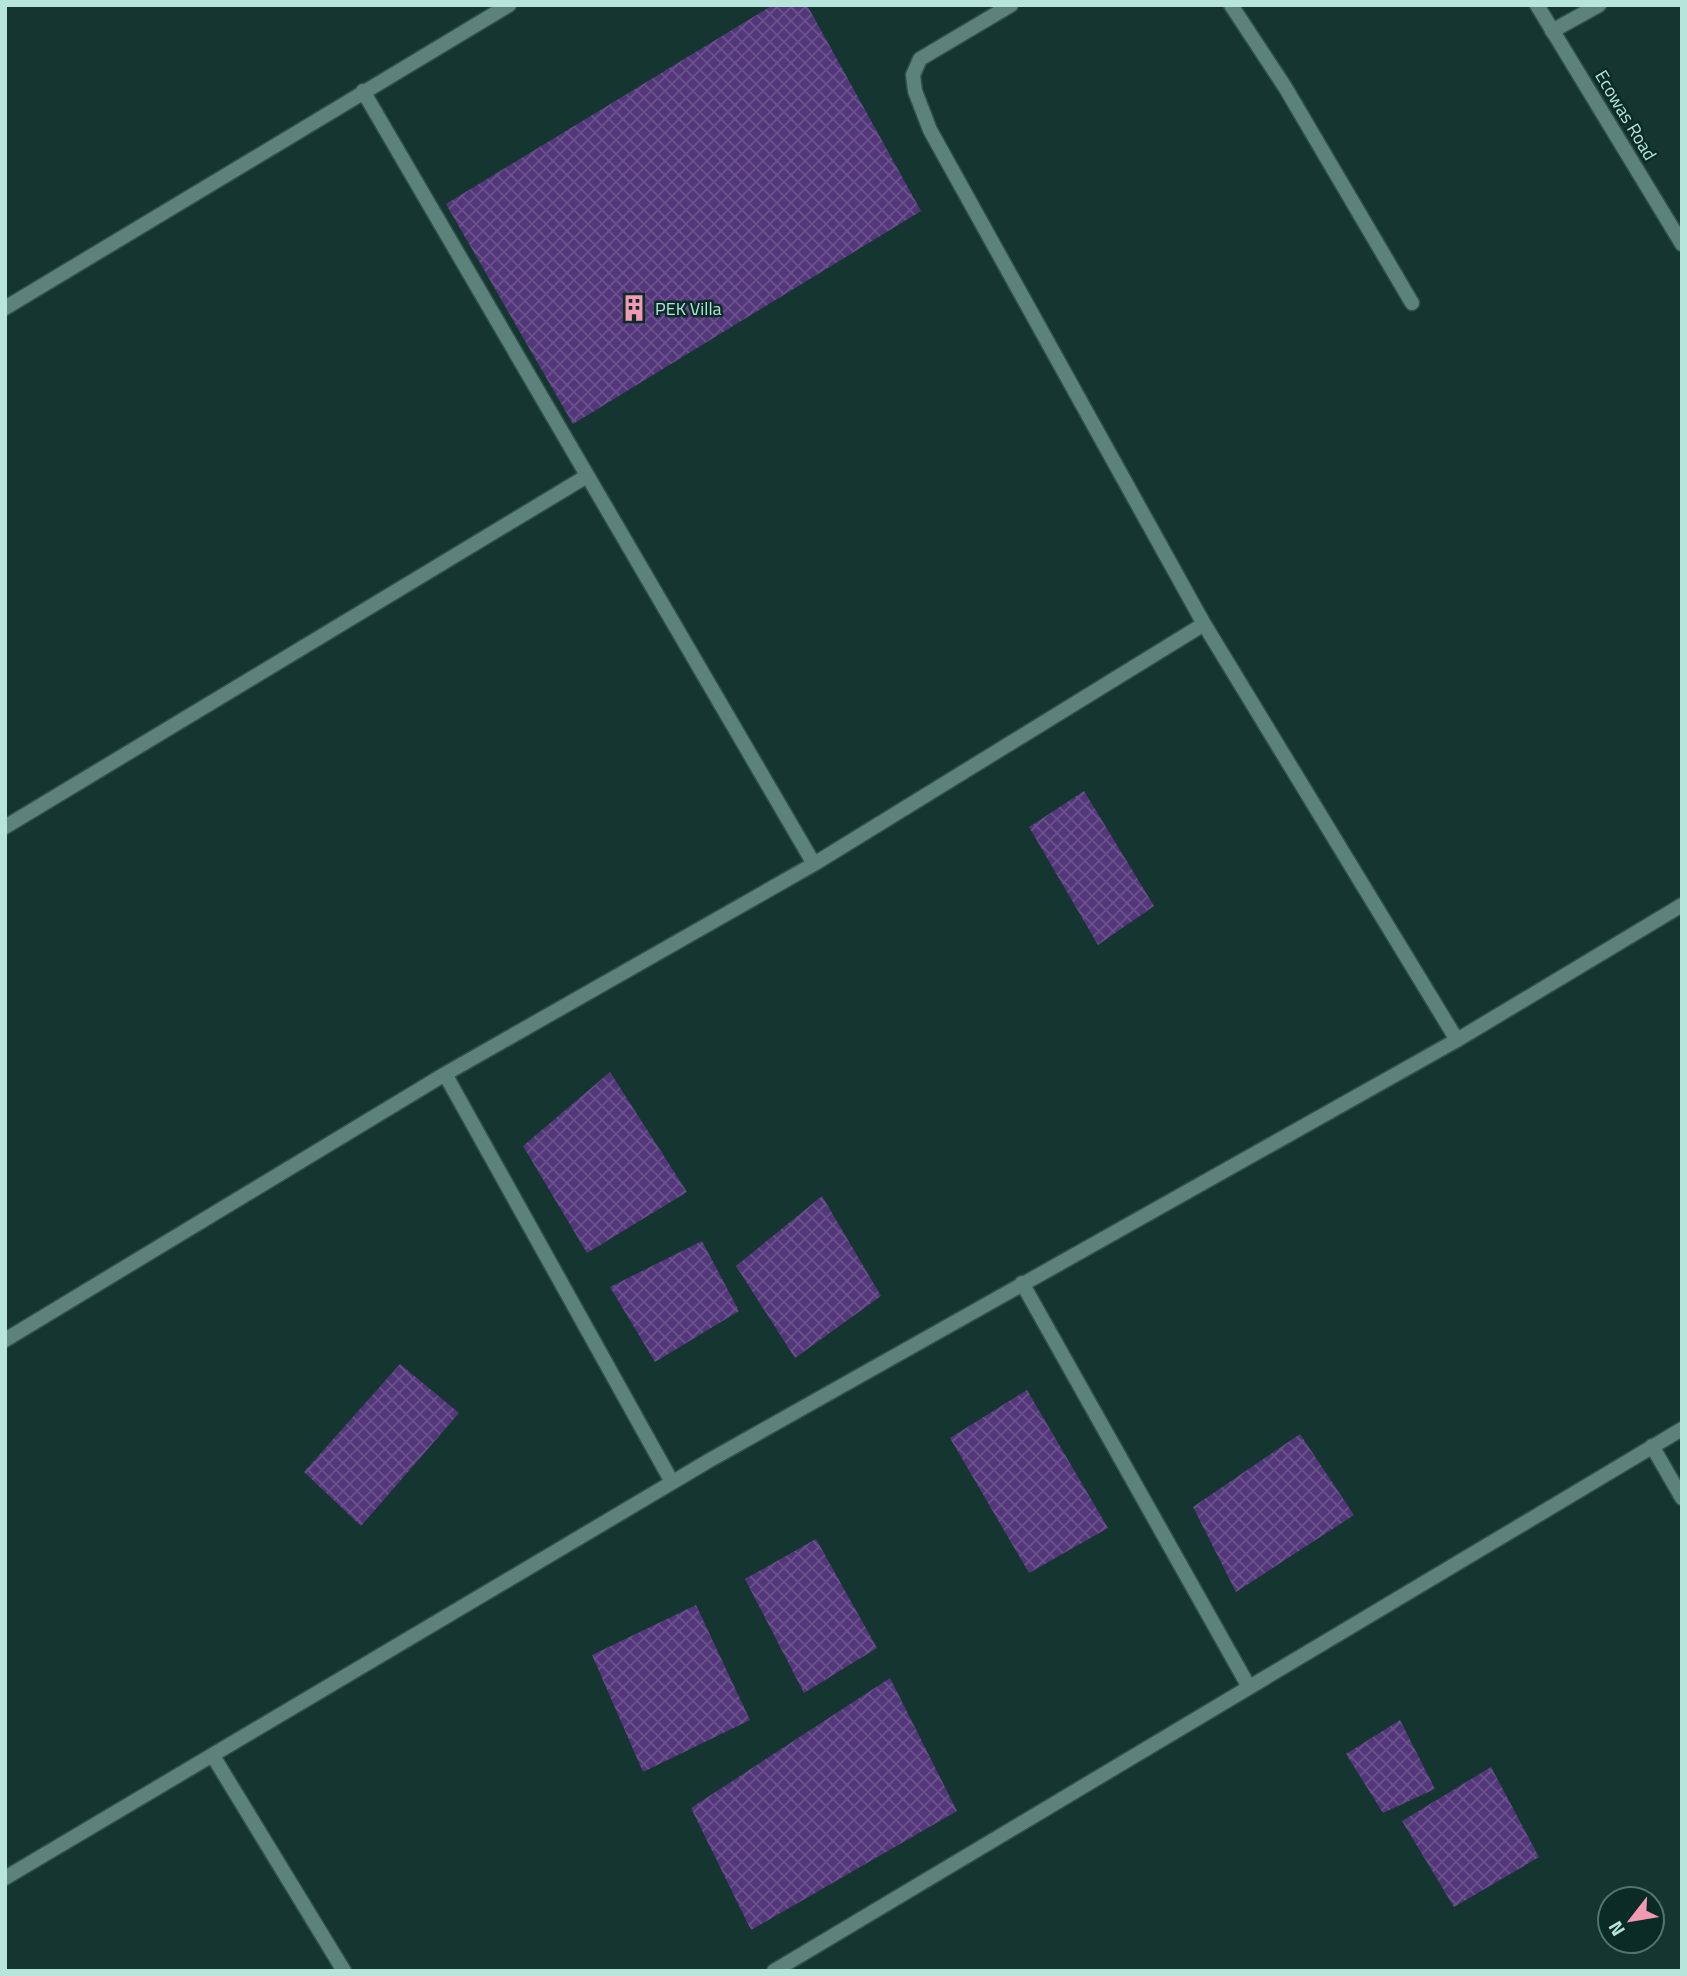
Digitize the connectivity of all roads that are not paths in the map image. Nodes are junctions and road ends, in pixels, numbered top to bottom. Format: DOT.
graph roads {
  1 [pos="509,5"];
  2 [pos="1011,5"];
  3 [pos="1231,5"];
  4 [pos="1536,5"];
  5 [pos="1599,5"];
  6 [pos="1552,31"];
  7 [pos="363,91"];
  8 [pos="1682,244"];
  9 [pos="1412,303"];
  10 [pos="5,308"];
  11 [pos="587,476"];
  12 [pos="1205,624"];
  13 [pos="5,827"];
  14 [pos="814,864"];
  15 [pos="1682,905"];
  16 [pos="1457,1040"];
  17 [pos="445,1074"];
  18 [pos="1022,1283"];
  19 [pos="5,1340"];
  20 [pos="1682,1429"];
  21 [pos="1652,1446"];
  22 [pos="671,1482"];
  23 [pos="1682,1498"];
  24 [pos="1249,1687"];
  25 [pos="213,1756"];
  26 [pos="5,1878"];
  27 [pos="344,1971"];
  28 [pos="774,1971"];
  1 -- 7 [label="street"];
  2 -- 12 [label="street"];
  3 -- 9 [label="street"];
  4 -- 6 [label="street, Ecowas Road"];
  5 -- 6 [label="street"];
  6 -- 8 [label="street, Ecowas Road"];
  7 -- 10 [label="street"];
  7 -- 11 [label="street"];
  11 -- 13 [label="street"];
  11 -- 14 [label="street"];
  12 -- 14 [label="street"];
  12 -- 16 [label="street"];
  14 -- 17 [label="street"];
  15 -- 16 [label="street"];
  16 -- 18 [label="street"];
  17 -- 19 [label="street"];
  17 -- 22 [label="street"];
  18 -- 22 [label="street"];
  18 -- 24 [label="street"];
  20 -- 21 [label="street"];
  21 -- 23 [label="street"];
  21 -- 24 [label="street"];
  22 -- 25 [label="street"];
  24 -- 28 [label="street"];
  25 -- 26 [label="street"];
  25 -- 27 [label="street"];
}
